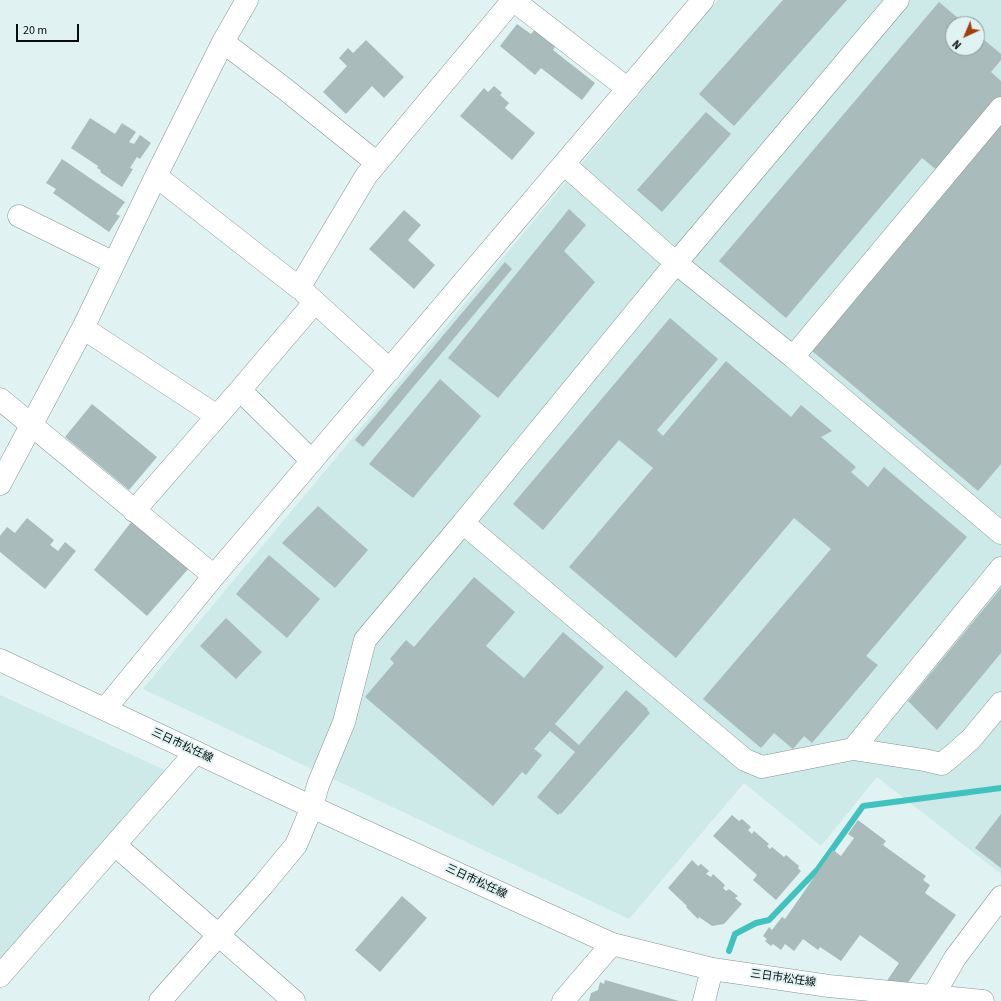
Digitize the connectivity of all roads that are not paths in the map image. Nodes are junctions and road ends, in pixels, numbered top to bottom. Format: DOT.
graph roads {
  1 [pos="247,0"];
  2 [pos="513,0"];
  3 [pos="703,0"];
  4 [pos="898,0"];
  5 [pos="224,42"];
  6 [pos="628,89"];
  7 [pos="1001,108"];
  8 [pos="377,163"];
  9 [pos="564,164"];
  10 [pos="156,176"];
  11 [pos="19,216"];
  12 [pos="114,263"];
  13 [pos="676,263"];
  14 [pos="307,295"];
  15 [pos="83,328"];
  16 [pos="793,357"];
  17 [pos="390,370"];
  18 [pos="240,390"];
  19 [pos="0,399"];
  20 [pos="217,416"];
  21 [pos="32,426"];
  22 [pos="312,461"];
  23 [pos="0,484"];
  24 [pos="134,511"];
  25 [pos="463,523"];
  26 [pos="1001,533"];
  27 [pos="1001,568"];
  28 [pos="214,576"];
  29 [pos="0,660"];
  30 [pos="1001,704"];
  31 [pos="105,709"];
  32 [pos="853,749"];
  33 [pos="196,752"];
  34 [pos="312,807"];
  35 [pos="115,845"];
  36 [pos="1001,897"];
  37 [pos="218,936"];
  38 [pos="612,944"];
  39 [pos="712,969"];
  40 [pos="0,976"];
  41 [pos="829,986"];
  42 [pos="933,996"];
  43 [pos="160,1001"];
  44 [pos="294,1001"];
  45 [pos="563,1001"];
  46 [pos="704,1001"];
  47 [pos="855,1001"];
  48 [pos="983,1001"];
  1 -- 5 [label="street"];
  2 -- 6 [label="street"];
  2 -- 8 [label="street"];
  3 -- 6 [label="street"];
  4 -- 13 [label="street"];
  5 -- 8 [label="street"];
  5 -- 10 [label="street"];
  6 -- 9 [label="street"];
  7 -- 16 [label="street"];
  8 -- 14 [label="street"];
  9 -- 13 [label="street"];
  9 -- 17 [label="street"];
  10 -- 12 [label="street"];
  10 -- 14 [label="street"];
  11 -- 12 [label="street"];
  12 -- 15 [label="street"];
  13 -- 16 [label="street"];
  13 -- 25 [label="street"];
  14 -- 17 [label="street"];
  14 -- 18 [label="street"];
  15 -- 20 [label="street"];
  15 -- 21 [label="street"];
  16 -- 26 [label="street"];
  17 -- 22 [label="street"];
  18 -- 20 [label="street"];
  18 -- 22 [label="street"];
  19 -- 21 [label="street"];
  20 -- 24 [label="street"];
  21 -- 23 [label="street"];
  21 -- 24 [label="street"];
  22 -- 28 [label="street"];
  24 -- 28 [label="street"];
  25 -- 32 [label="street"];
  25 -- 34 [label="street"];
  27 -- 32 [label="street"];
  28 -- 31 [label="street"];
  29 -- 31 [label="street, 三日市松任線"];
  30 -- 32 [label="street"];
  31 -- 33 [label="street, 三日市松任線"];
  33 -- 34 [label="street, 三日市松任線"];
  33 -- 35 [label="street"];
  34 -- 37 [label="street"];
  34 -- 38 [label="street, 三日市松任線"];
  35 -- 37 [label="street"];
  35 -- 40 [label="street"];
  36 -- 42 [label="street"];
  37 -- 43 [label="street"];
  37 -- 44 [label="street"];
  38 -- 39 [label="street, 三日市松任線"];
  38 -- 45 [label="street"];
  39 -- 41 [label="street, 三日市松任線"];
  39 -- 46 [label="street"];
  41 -- 42 [label="street, 三日市松任線"];
  41 -- 47 [label="street"];
  42 -- 48 [label="street, 三日市松任線"];
}
